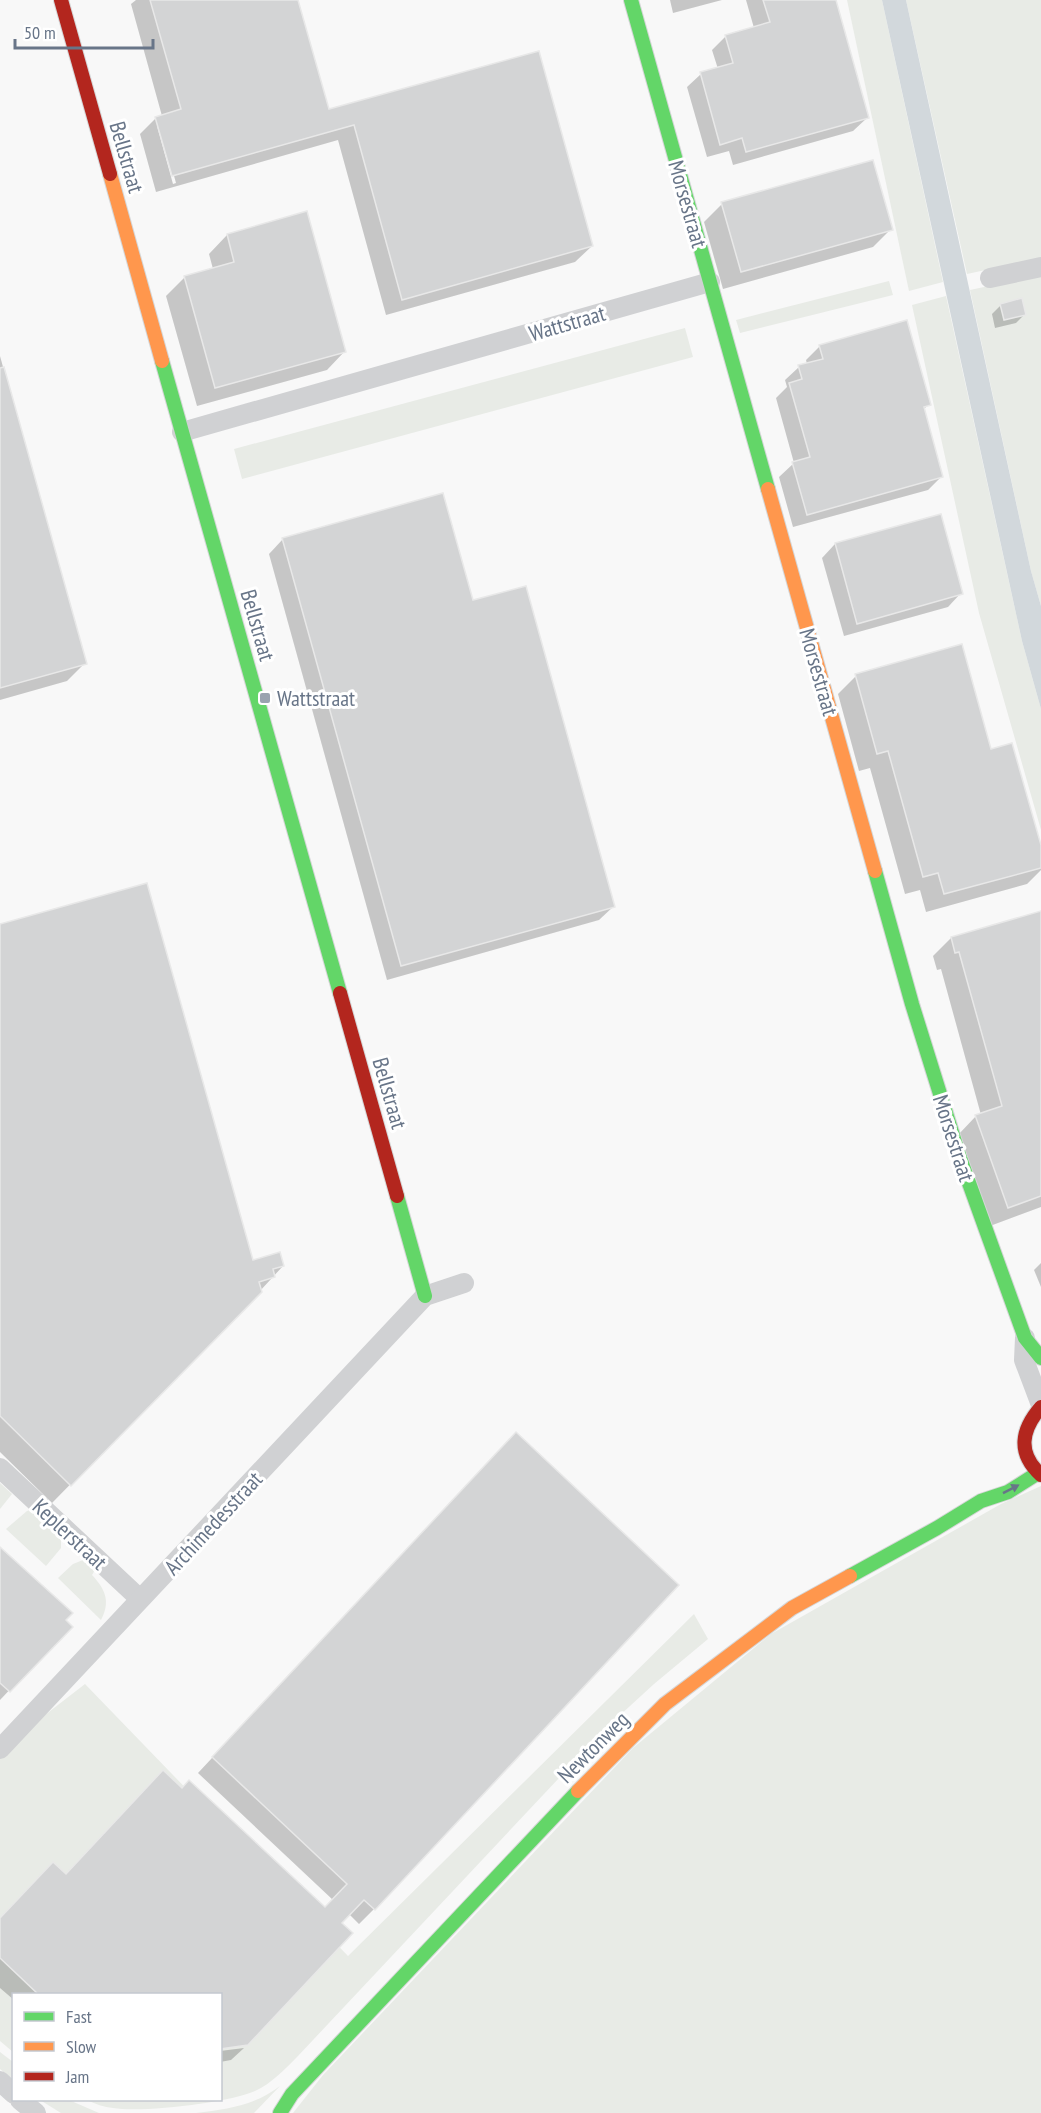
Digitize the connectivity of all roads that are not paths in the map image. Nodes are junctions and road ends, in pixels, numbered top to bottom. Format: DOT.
graph roads {
  1 [pos="61,0"];
  2 [pos="631,0"];
  3 [pos="1041,267"];
  4 [pos="990,278"];
  5 [pos="710,282"];
  6 [pos="182,432"];
  7 [pos="464,1283"];
  8 [pos="425,1296"];
  9 [pos="1025,1338"];
  10 [pos="1041,1358"];
  11 [pos="1041,1406"];
  12 [pos="0,1468"];
  13 [pos="1040,1474"];
  14 [pos="992,1485"];
  15 [pos="981,1501"];
  16 [pos="140,1599"];
  17 [pos="0,1749"];
  18 [pos="0,2081"];
  19 [pos="12,2092"];
  20 [pos="292,2094"];
  21 [pos="21,2101"];
  22 [pos="36,2113"];
  23 [pos="264,2113"];
  24 [pos="280,2113"];
  1 -- 6 [label="street, Bellstraat"];
  2 -- 5 [label="street, Morsestraat"];
  3 -- 4 [label="street"];
  5 -- 6 [label="street, Wattstraat"];
  5 -- 9 [label="street, Morsestraat"];
  6 -- 8 [label="street, Bellstraat"];
  7 -- 8 [label="street"];
  8 -- 16 [label="street, Archimedesstraat"];
  9 -- 10 [label="street, Morsestraat"];
  9 -- 11 [label="street, Morsestraat"];
  11 -- 13 [label="street"];
  12 -- 16 [label="street, Keplerstraat"];
  15 -- 13 [label="street, Newtonweg, one-way"];
  14 -- 15 [label="street, Newtonweg"];
  15 -- 20 [label="street, Newtonweg"];
  16 -- 17 [label="street, Archimedesstraat"];
  18 -- 19 [label="street"];
  20 -- 23 [label="street, Newtonweg"];
  20 -- 24 [label="street, Newtonweg"];
  21 -- 22 [label="street"];
}
